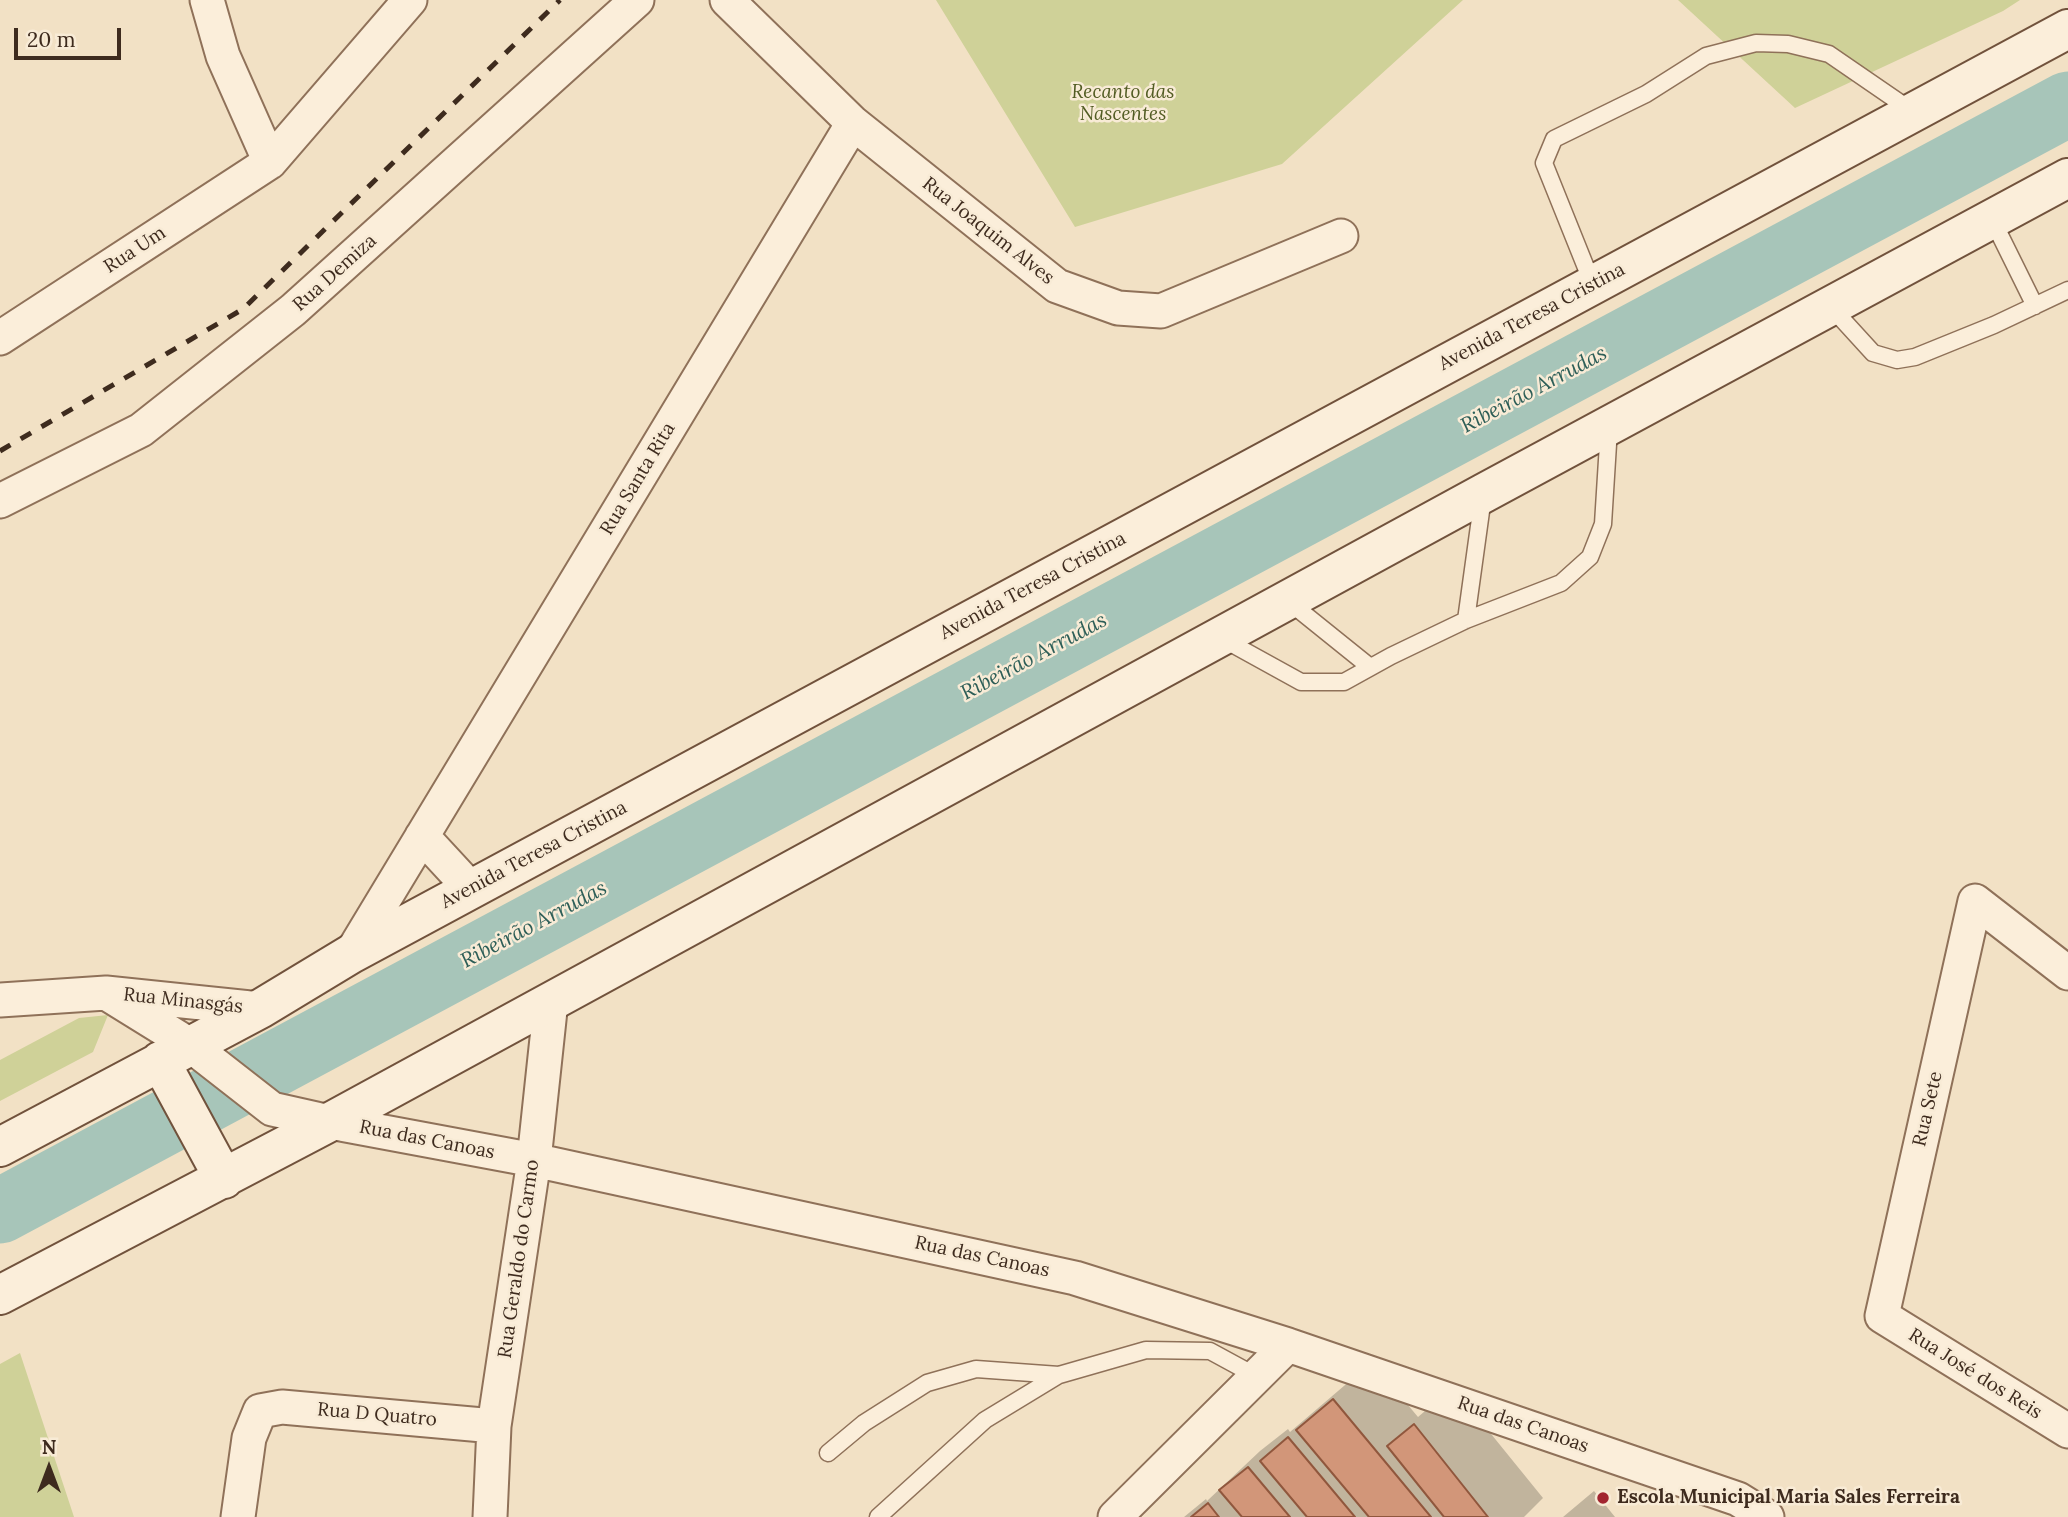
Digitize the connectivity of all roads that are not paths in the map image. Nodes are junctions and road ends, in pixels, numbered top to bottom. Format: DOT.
graph roads {
  1 [pos="207,0"];
  2 [pos="410,0"];
  3 [pos="637,0"];
  4 [pos="727,0"];
  5 [pos="2068,29"];
  6 [pos="1914,112"];
  7 [pos="853,123"];
  8 [pos="270,162"];
  9 [pos="2068,178"];
  10 [pos="1992,219"];
  11 [pos="1341,236"];
  12 [pos="1593,285"];
  13 [pos="2068,290"];
  14 [pos="2035,306"];
  15 [pos="1830,307"];
  16 [pos="0,338"];
  17 [pos="1609,427"];
  18 [pos="1484,493"];
  19 [pos="0,501"];
  20 [pos="1288,600"];
  21 [pos="1466,620"];
  22 [pos="1220,638"];
  23 [pos="1370,667"];
  24 [pos="422,836"];
  25 [pos="471,889"];
  26 [pos="351,954"];
  27 [pos="2068,973"];
  28 [pos="106,993"];
  29 [pos="0,1000"];
  30 [pos="551,1001"];
  31 [pos="260,1009"];
  32 [pos="184,1064"];
  33 [pos="330,1122"];
  34 [pos="0,1147"];
  35 [pos="534,1160"];
  36 [pos="224,1179"];
  37 [pos="0,1295"];
  38 [pos="1882,1316"];
  39 [pos="1288,1345"];
  40 [pos="1059,1375"];
  41 [pos="1256,1376"];
  42 [pos="494,1426"];
  43 [pos="2068,1431"];
  44 [pos="828,1453"];
  45 [pos="238,1517"];
  46 [pos="490,1517"];
  47 [pos="878,1517"];
  48 [pos="1115,1517"];
  49 [pos="1767,1517"];
  1 -- 8 [label="street"];
  2 -- 8 [label="street, Rua Um"];
  3 -- 19 [label="street, Rua Demiza"];
  4 -- 7 [label="street, Rua Joaquim Alves"];
  5 -- 6 [label="main road, Avenida Teresa Cristina"];
  6 -- 12 [label="main road, Avenida Teresa Cristina"];
  6 -- 12 [label="lane"];
  7 -- 11 [label="street, Rua Joaquim Alves"];
  7 -- 24 [label="street, Rua Santa Rita"];
  8 -- 16 [label="street, Rua Um"];
  9 -- 10 [label="main road"];
  10 -- 14 [label="lane"];
  10 -- 15 [label="main road"];
  12 -- 25 [label="main road, Avenida Teresa Cristina"];
  13 -- 14 [label="lane"];
  14 -- 15 [label="lane"];
  15 -- 17 [label="main road"];
  17 -- 18 [label="main road"];
  17 -- 21 [label="lane"];
  18 -- 20 [label="main road"];
  18 -- 21 [label="lane"];
  20 -- 22 [label="main road"];
  20 -- 23 [label="lane"];
  21 -- 23 [label="lane"];
  22 -- 23 [label="lane"];
  22 -- 30 [label="main road"];
  24 -- 25 [label="street"];
  24 -- 26 [label="street, Rua Santa Rita"];
  25 -- 26 [label="main road, Avenida Teresa Cristina"];
  26 -- 31 [label="main road, Avenida Teresa Cristina"];
  27 -- 38 [label="street, Rua Sete"];
  28 -- 29 [label="street, Rua Minasgás"];
  28 -- 31 [label="street, Rua Minasgás"];
  28 -- 32 [label="street, Rua Minasgás"];
  30 -- 33 [label="main road"];
  30 -- 35 [label="street, Rua Geraldo do Carmo"];
  31 -- 32 [label="main road, Avenida Teresa Cristina"];
  32 -- 33 [label="street, Rua das Canoas"];
  32 -- 34 [label="main road, Avenida Teresa Cristina"];
  32 -- 36 [label="main road"];
  33 -- 35 [label="street, Rua das Canoas"];
  33 -- 36 [label="main road"];
  35 -- 39 [label="street, Rua das Canoas"];
  35 -- 42 [label="street, Rua Geraldo do Carmo"];
  36 -- 37 [label="main road"];
  38 -- 43 [label="street, Rua José dos Reis"];
  39 -- 41 [label="street"];
  39 -- 49 [label="street, Rua das Canoas"];
  40 -- 41 [label="lane"];
  40 -- 44 [label="lane"];
  40 -- 47 [label="lane"];
  41 -- 48 [label="street"];
  42 -- 45 [label="street, Rua D Quatro"];
  42 -- 46 [label="street, Rua Geraldo do Carmo"];
}
